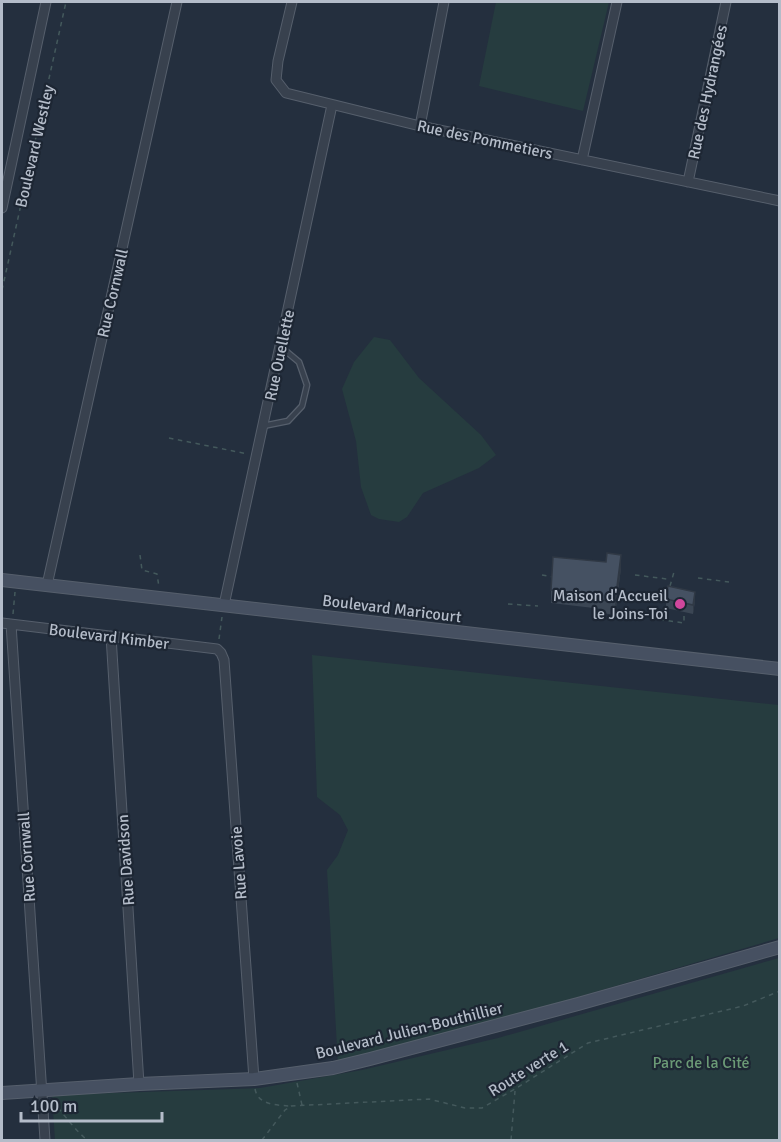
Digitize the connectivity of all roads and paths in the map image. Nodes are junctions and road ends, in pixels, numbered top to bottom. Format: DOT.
graph roads {
  1 [pos="46,2"];
  2 [pos="66,2"];
  3 [pos="177,2"];
  4 [pos="292,2"];
  5 [pos="444,2"];
  6 [pos="617,2"];
  7 [pos="726,2"];
  8 [pos="332,105"];
  9 [pos="420,126"];
  10 [pos="582,160"];
  11 [pos="688,182"];
  12 [pos="780,201"];
  13 [pos="2,208"];
  14 [pos="2,290"];
  15 [pos="281,347"];
  16 [pos="263,426"];
  17 [pos="169,438"];
  18 [pos="257,456"];
  19 [pos="140,555"];
  20 [pos="674,572"];
  21 [pos="635,574"];
  22 [pos="542,575"];
  23 [pos="552,577"];
  24 [pos="698,578"];
  25 [pos="666,579"];
  26 [pos="2,580"];
  27 [pos="729,582"];
  28 [pos="47,585"];
  29 [pos="8,592"];
  30 [pos="668,595"];
  31 [pos="618,596"];
  32 [pos="161,598"];
  33 [pos="631,599"];
  34 [pos="667,601"];
  35 [pos="508,604"];
  36 [pos="224,605"];
  37 [pos="538,606"];
  38 [pos="684,612"];
  39 [pos="657,620"];
  40 [pos="663,620"];
  41 [pos="8,621"];
  42 [pos="220,628"];
  43 [pos="111,636"];
  44 [pos="218,645"];
  45 [pos="780,669"];
  46 [pos="780,947"];
  47 [pos="780,991"];
  48 [pos="295,1073"];
  49 [pos="254,1079"];
  50 [pos="139,1084"];
  51 [pos="515,1089"];
  52 [pos="42,1090"];
  53 [pos="2,1093"];
  54 [pos="291,1106"];
  55 [pos="302,1106"];
  56 [pos="45,1140"];
  57 [pos="87,1140"];
  58 [pos="262,1140"];
  59 [pos="511,1140"];
  1 -- 13 [label="street, Boulevard Westley"];
  2 -- 14 [label="path, Boulevard Westley"];
  3 -- 28 [label="street, Rue Cornwall"];
  4 -- 8 [label="street, Rue des Pommetiers"];
  5 -- 9 [label="street"];
  6 -- 10 [label="street"];
  7 -- 11 [label="street, Rue des Hydrangées"];
  8 -- 9 [label="street, Rue des Pommetiers"];
  8 -- 15 [label="street, Rue Ouellette"];
  9 -- 10 [label="street, Rue des Pommetiers"];
  10 -- 11 [label="street, Rue des Pommetiers"];
  11 -- 12 [label="street, Rue des Pommetiers"];
  15 -- 16 [label="street, Rue Ouellette"];
  15 -- 16 [label="lane"];
  16 -- 18 [label="street, Rue Ouellette"];
  17 -- 18 [label="path"];
  18 -- 36 [label="street, Rue Ouellette"];
  19 -- 32 [label="path"];
  20 -- 30 [label="path"];
  21 -- 25 [label="path"];
  22 -- 23 [label="path"];
  24 -- 27 [label="path"];
  26 -- 28 [label="street, Boulevard Maricourt"];
  28 -- 32 [label="street, Boulevard Maricourt"];
  29 -- 41 [label="path"];
  31 -- 33 [label="path"];
  32 -- 36 [label="street, Boulevard Maricourt"];
  34 -- 40 [label="path"];
  35 -- 37 [label="path"];
  36 -- 45 [label="street, Boulevard Maricourt"];
  38 -- 40 [label="path"];
  39 -- 40 [label="path"];
  41 -- 43 [label="street, Boulevard Kimber"];
  41 -- 52 [label="street, Rue Cornwall"];
  42 -- 44 [label="path"];
  43 -- 44 [label="street, Boulevard Kimber"];
  43 -- 50 [label="street, Rue Davidson"];
  44 -- 49 [label="street, Rue Lavoie"];
  46 -- 48 [label="street, Boulevard Julien-Bouthillier"];
  47 -- 51 [label="path, Route verte 1"];
  48 -- 49 [label="street, Boulevard Julien-Bouthillier"];
  48 -- 55 [label="path"];
  49 -- 50 [label="street, Boulevard Julien-Bouthillier"];
  49 -- 54 [label="path, Route verte 1"];
  50 -- 52 [label="street, Boulevard Julien-Bouthillier"];
  51 -- 55 [label="path, Route verte 1"];
  51 -- 59 [label="path"];
  52 -- 53 [label="street, Boulevard Julien-Bouthillier"];
  52 -- 56 [label="street, Rue Cornwall"];
  52 -- 57 [label="path"];
  54 -- 55 [label="path, Route verte 1"];
  54 -- 58 [label="path"];
}
